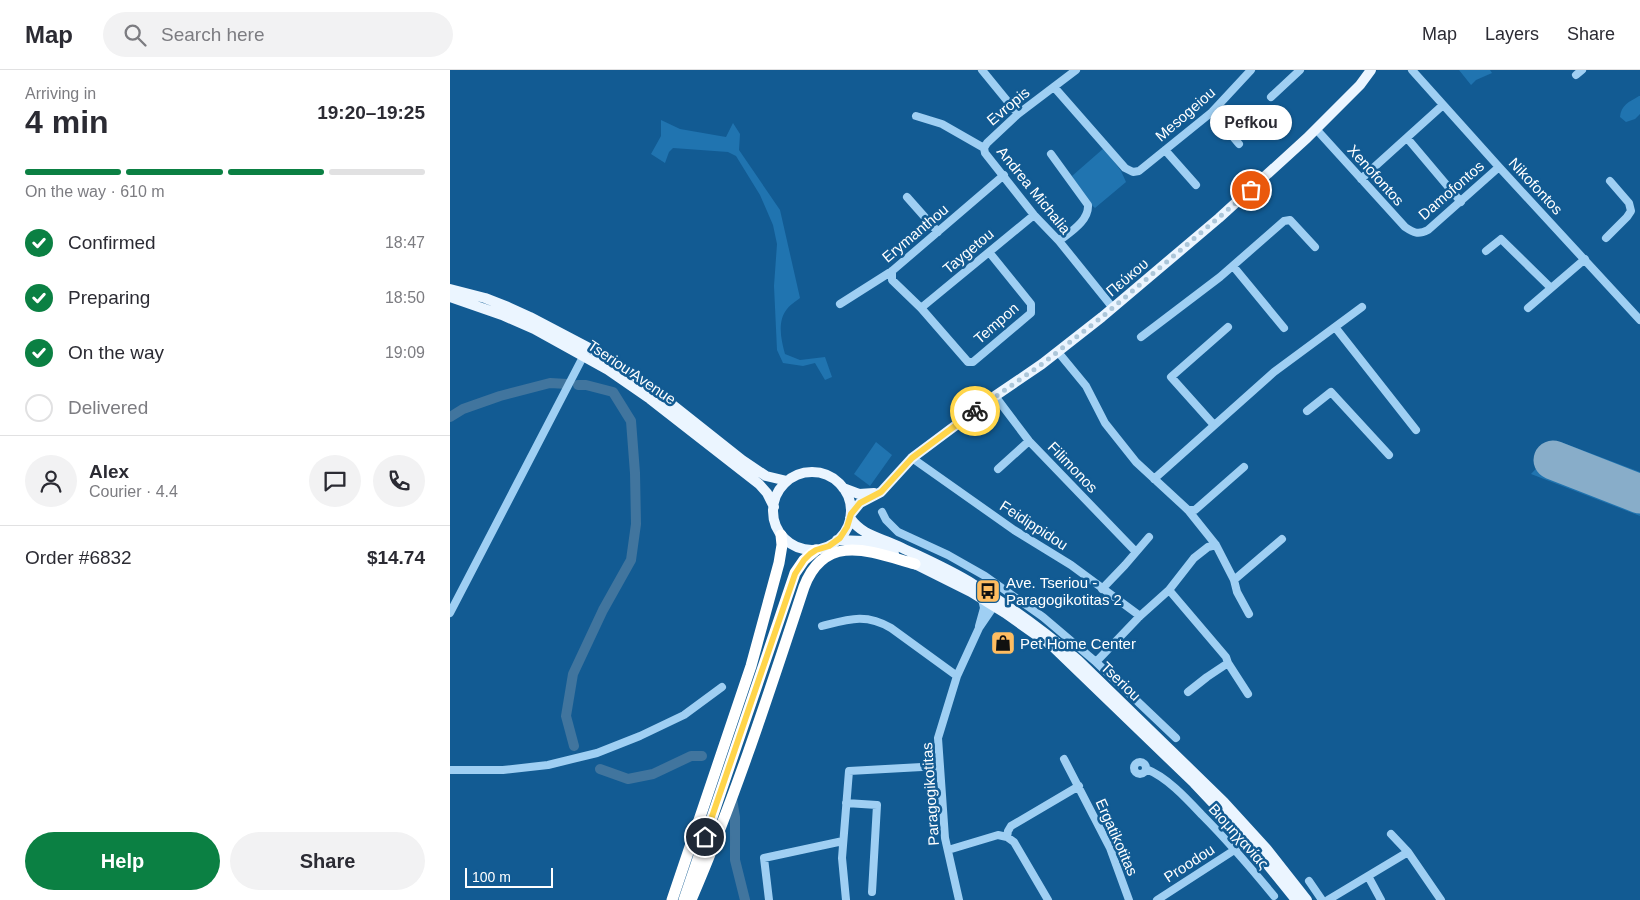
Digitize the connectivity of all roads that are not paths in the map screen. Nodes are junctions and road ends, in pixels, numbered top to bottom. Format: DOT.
graph roads {
  1 [pos="982,70"];
  2 [pos="1076,70"];
  3 [pos="1251,70"];
  4 [pos="1300,70"];
  5 [pos="1371,70"];
  6 [pos="1412,70"];
  7 [pos="1054,87"];
  8 [pos="1271,97"];
  9 [pos="1443,105"];
  10 [pos="1212,112"];
  11 [pos="1018,114"];
  12 [pos="916,116"];
  13 [pos="1316,129"];
  14 [pos="1407,138"];
  15 [pos="1240,144"];
  16 [pos="984,148"];
  17 [pos="1165,150"];
  18 [pos="1050,154"];
  19 [pos="1499,167"];
  20 [pos="1004,175"];
  21 [pos="1361,179"];
  22 [pos="1610,181"];
  23 [pos="1196,185"];
  24 [pos="906,197"];
  25 [pos="1461,202"];
  26 [pos="1034,215"];
  27 [pos="938,232"];
  28 [pos="1420,234"];
  29 [pos="1606,238"];
  30 [pos="1059,242"];
  31 [pos="1315,247"];
  32 [pos="1486,251"];
  33 [pos="989,252"];
  34 [pos="1585,259"];
  35 [pos="1233,266"];
  36 [pos="892,271"];
  37 [pos="1551,288"];
  38 [pos="450,289"];
  39 [pos="450,297"];
  40 [pos="840,304"];
  41 [pos="1362,307"];
  42 [pos="921,308"];
  43 [pos="1113,308"];
  44 [pos="1528,308"];
  45 [pos="1640,320"];
  46 [pos="1228,327"];
  47 [pos="1335,327"];
  48 [pos="1284,328"];
  49 [pos="1141,337"];
  50 [pos="586,352"];
  51 [pos="1058,352"];
  52 [pos="995,396"];
  53 [pos="1307,411"];
  54 [pos="1214,425"];
  55 [pos="1416,430"];
  56 [pos="1029,442"];
  57 [pos="1389,455"];
  58 [pos="912,458"];
  59 [pos="1244,467"];
  60 [pos="998,469"];
  61 [pos="1154,479"];
  62 [pos="788,481"];
  63 [pos="886,487"];
  64 [pos="844,488"];
  65 [pos="774,507"];
  66 [pos="1188,510"];
  67 [pos="882,512"];
  68 [pos="850,516"];
  69 [pos="781,535"];
  70 [pos="1149,537"];
  71 [pos="1282,539"];
  72 [pos="837,540"];
  73 [pos="1216,545"];
  74 [pos="816,550"];
  75 [pos="1136,552"];
  76 [pos="915,564"];
  77 [pos="1234,580"];
  78 [pos="1102,589"];
  79 [pos="1169,590"];
  80 [pos="982,599"];
  81 [pos="994,606"];
  82 [pos="450,613"];
  83 [pos="1250,614"];
  84 [pos="1140,616"];
  85 [pos="822,626"];
  86 [pos="979,628"];
  87 [pos="1096,662"];
  88 [pos="1228,663"];
  89 [pos="957,676"];
  90 [pos="722,687"];
  91 [pos="1188,692"];
  92 [pos="1248,694"];
  93 [pos="1176,738"];
  94 [pos="1064,759"];
  95 [pos="940,766"];
  96 [pos="1146,769"];
  97 [pos="450,770"];
  98 [pos="1194,782"];
  99 [pos="1079,786"];
  100 [pos="1183,795"];
  101 [pos="846,803"];
  102 [pos="1391,834"];
  103 [pos="1007,837"];
  104 [pos="843,841"];
  105 [pos="1236,849"];
  106 [pos="948,850"];
  107 [pos="1408,852"];
  108 [pos="1368,876"];
  109 [pos="1282,881"];
  110 [pos="1309,882"];
  111 [pos="872,892"];
  112 [pos="672,900"];
  113 [pos="684,900"];
  114 [pos="691,900"];
  115 [pos="769,900"];
  116 [pos="846,900"];
  117 [pos="959,900"];
  118 [pos="1048,900"];
  119 [pos="1129,900"];
  120 [pos="1157,900"];
  121 [pos="1296,900"];
  122 [pos="1308,900"];
  123 [pos="1322,900"];
  124 [pos="1328,900"];
  125 [pos="1381,900"];
  126 [pos="1441,900"];
  1 -- 11 [label="street"];
  2 -- 7 [label="street, Evropis"];
  3 -- 10 [label="street, Mesogeiou"];
  4 -- 8 [label="street"];
  5 -- 13 [label="main road, Πεύκου"];
  6 -- 9 [label="street, Nikofontos"];
  7 -- 11 [label="street, Evropis"];
  7 -- 17 [label="street, Mesogeiou"];
  9 -- 14 [label="street"];
  9 -- 19 [label="street, Nikofontos"];
  10 -- 15 [label="street"];
  10 -- 17 [label="street, Mesogeiou"];
  11 -- 16 [label="street, Evropis"];
  12 -- 16 [label="street, Andrea Michalia"];
  13 -- 21 [label="street, Xenofontos"];
  13 -- 43 [label="main road, Πεύκου"];
  14 -- 21 [label="street"];
  14 -- 25 [label="street"];
  16 -- 20 [label="street, Andrea Michalia"];
  17 -- 23 [label="street"];
  18 -- 30 [label="street"];
  19 -- 25 [label="street, Damofontos"];
  19 -- 34 [label="street, Nikofontos"];
  20 -- 26 [label="street, Andrea Michalia"];
  20 -- 27 [label="street, Erymanthou"];
  21 -- 28 [label="street, Xenofontos"];
  22 -- 29 [label="street"];
  24 -- 27 [label="street"];
  25 -- 28 [label="street, Damofontos"];
  26 -- 30 [label="street, Andrea Michalia"];
  26 -- 33 [label="street, Taygetou"];
  27 -- 36 [label="street, Erymanthou"];
  30 -- 43 [label="street, Andrea Michalia"];
  31 -- 35 [label="street"];
  32 -- 37 [label="street"];
  33 -- 42 [label="street, Taygetou"];
  33 -- 42 [label="street, Tempon"];
  34 -- 37 [label="street"];
  34 -- 45 [label="street, Nikofontos"];
  35 -- 48 [label="street"];
  35 -- 49 [label="street"];
  36 -- 40 [label="street, Erymanthou"];
  36 -- 42 [label="street, Tempon"];
  37 -- 44 [label="street"];
  38 -- 50 [label="main road, Tseriou Avenue"];
  39 -- 50 [label="main road, Tseriou Avenue"];
  41 -- 47 [label="street"];
  43 -- 51 [label="main road, Πεύκου"];
  46 -- 54 [label="street"];
  47 -- 54 [label="street"];
  47 -- 55 [label="street"];
  50 -- 62 [label="main road, Tseriou Avenue"];
  50 -- 65 [label="main road, Tseriou Avenue"];
  50 -- 82 [label="street"];
  51 -- 52 [label="main road, Πεύκου"];
  51 -- 61 [label="street"];
  52 -- 56 [label="street, Filimonos"];
  52 -- 58 [label="main road, Πεύκου"];
  53 -- 57 [label="street"];
  54 -- 61 [label="street"];
  56 -- 60 [label="street"];
  56 -- 75 [label="street, Filimonos"];
  58 -- 63 [label="main road, Πεύκου"];
  58 -- 78 [label="street, Feidippidou"];
  59 -- 66 [label="street"];
  61 -- 66 [label="street"];
  62 -- 64 [label="main road"];
  62 -- 65 [label="main road"];
  63 -- 64 [label="main road"];
  63 -- 68 [label="main road, Πεύκου"];
  64 -- 68 [label="main road"];
  65 -- 69 [label="main road"];
  66 -- 73 [label="street"];
  67 -- 87 [label="street"];
  68 -- 72 [label="main road"];
  68 -- 122 [label="main road, Tseriou"];
  69 -- 74 [label="main road"];
  69 -- 112 [label="highway"];
  70 -- 75 [label="street"];
  71 -- 77 [label="street"];
  72 -- 74 [label="main road"];
  72 -- 76 [label="main road, Tseriou"];
  73 -- 77 [label="street"];
  73 -- 79 [label="street"];
  74 -- 113 [label="highway"];
  75 -- 78 [label="street"];
  76 -- 80 [label="main road, Tseriou"];
  76 -- 114 [label="highway"];
  77 -- 83 [label="street"];
  78 -- 84 [label="street, Feidippidou"];
  79 -- 84 [label="street"];
  79 -- 88 [label="street"];
  80 -- 81 [label="main road, Tseriou"];
  80 -- 86 [label="street"];
  81 -- 86 [label="street, Paragogikotitas"];
  81 -- 98 [label="main road, Tseriou"];
  84 -- 87 [label="street"];
  85 -- 89 [label="street"];
  86 -- 89 [label="street, Paragogikotitas"];
  87 -- 93 [label="street"];
  88 -- 91 [label="street"];
  88 -- 92 [label="street"];
  89 -- 95 [label="street, Paragogikotitas"];
  90 -- 97 [label="street"];
  94 -- 99 [label="street, Ergatikotitas"];
  95 -- 101 [label="street"];
  95 -- 106 [label="street, Paragogikotitas"];
  96 -- 100 [label="street, Βιομηχανίας"];
  98 -- 100 [label="street"];
  98 -- 109 [label="main road, Tseriou"];
  99 -- 103 [label="street, Ergatikotitas"];
  99 -- 119 [label="street, Ergatikotitas"];
  100 -- 105 [label="street, Βιομηχανίας"];
  101 -- 104 [label="street"];
  101 -- 111 [label="street"];
  102 -- 107 [label="street"];
  103 -- 106 [label="street"];
  103 -- 118 [label="street"];
  104 -- 115 [label="street"];
  104 -- 116 [label="street"];
  105 -- 109 [label="street, Βιομηχανίας"];
  105 -- 120 [label="street, Proodou"];
  106 -- 117 [label="street, Paragogikotitas"];
  107 -- 108 [label="street"];
  107 -- 126 [label="street"];
  108 -- 124 [label="street"];
  108 -- 125 [label="street"];
  109 -- 121 [label="main road, Tseriou"];
  110 -- 123 [label="street"];
}
